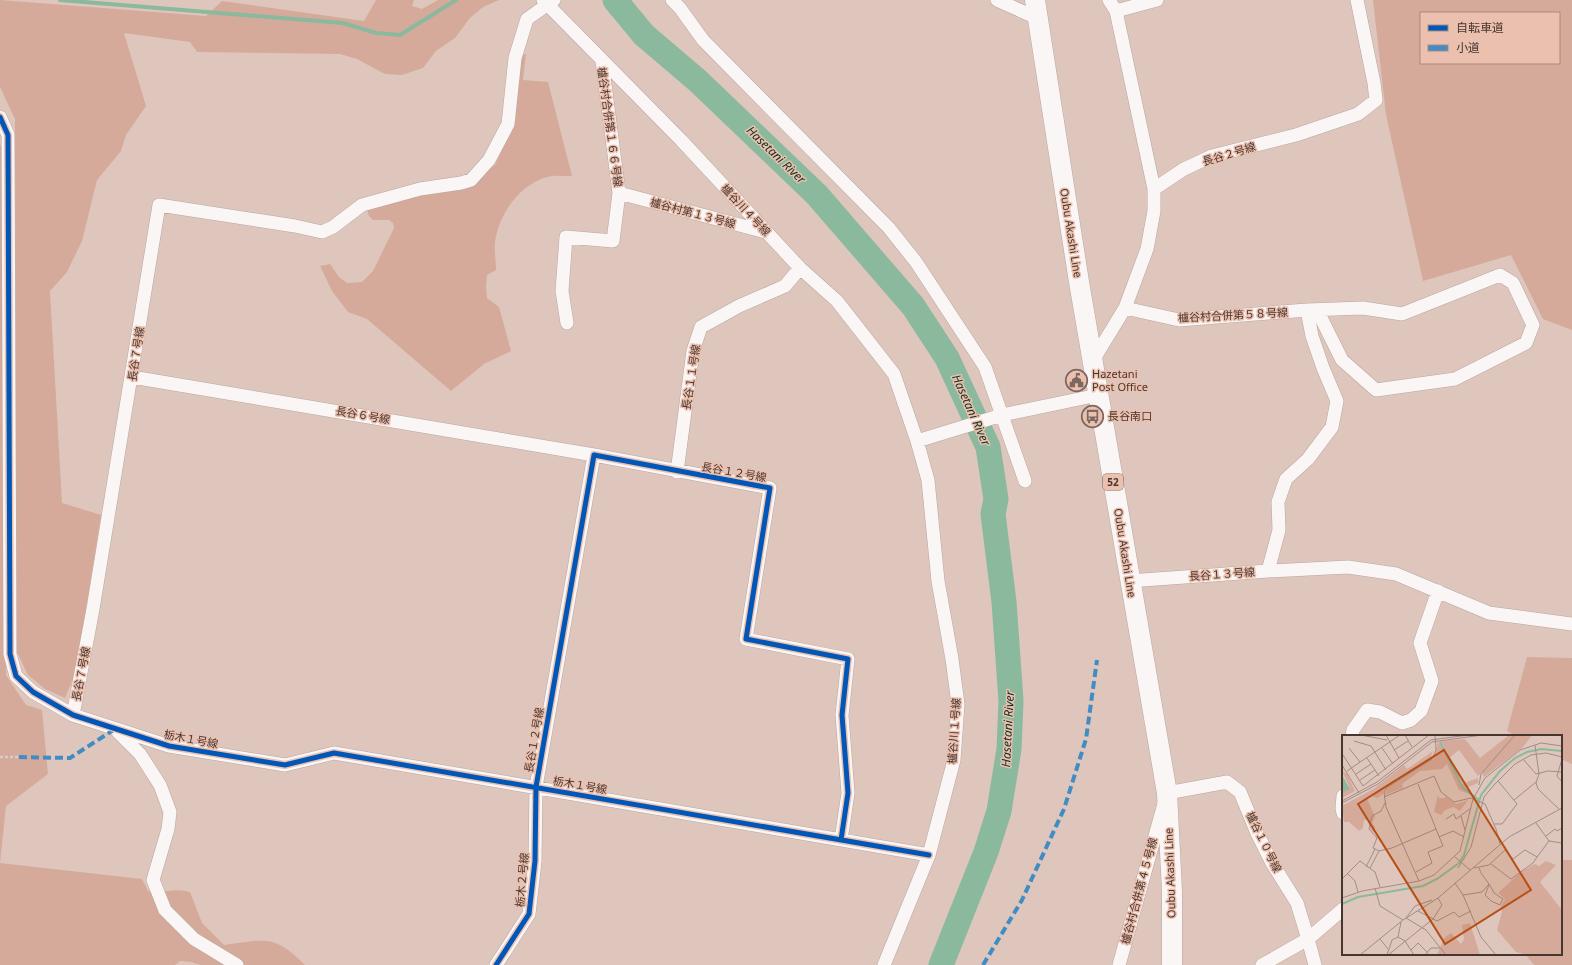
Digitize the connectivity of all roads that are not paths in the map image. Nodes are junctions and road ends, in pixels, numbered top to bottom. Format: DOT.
graph roads {
  1 [pos="672,0"];
  2 [pos="997,0"];
  3 [pos="1157,0"];
  4 [pos="1357,0"];
  5 [pos="548,2"];
  6 [pos="1112,5"];
  7 [pos="1036,9"];
  8 [pos="602,61"];
  9 [pos="0,117"];
  10 [pos="1154,189"];
  11 [pos="619,193"];
  12 [pos="767,232"];
  13 [pos="800,268"];
  14 [pos="1125,308"];
  15 [pos="1312,310"];
  16 [pos="567,323"];
  17 [pos="1092,362"];
  18 [pos="132,376"];
  19 [pos="1098,395"];
  20 [pos="1002,415"];
  21 [pos="917,441"];
  22 [pos="594,455"];
  23 [pos="677,472"];
  24 [pos="1025,480"];
  25 [pos="1268,571"];
  26 [pos="1129,581"];
  27 [pos="1438,591"];
  28 [pos="1572,624"];
  29 [pos="73,715"];
  30 [pos="114,729"];
  31 [pos="1352,735"];
  32 [pos="536,787"];
  33 [pos="1167,793"];
  34 [pos="841,840"];
  35 [pos="929,855"];
  36 [pos="1342,910"];
  37 [pos="1308,939"];
  38 [pos="237,965"];
  39 [pos="496,965"];
  40 [pos="884,965"];
  41 [pos="1118,965"];
  42 [pos="1172,965"];
  43 [pos="1262,965"];
  44 [pos="1315,965"];
  1 -- 20 [label="street"];
  2 -- 7 [label="street"];
  3 -- 6 [label="street"];
  4 -- 10 [label="street, 長谷２号線"];
  5 -- 8 [label="street, 櫨谷川４号線"];
  5 -- 18 [label="street, 長谷７号線"];
  6 -- 10 [label="street"];
  7 -- 17 [label="main road, Oubu Akashi Line / 52"];
  8 -- 11 [label="street, 櫨谷村合併第１６６号線"];
  8 -- 12 [label="street, 櫨谷川４号線"];
  9 -- 29 [label="street, 栃木１号線"];
  10 -- 14 [label="street"];
  11 -- 12 [label="street, 櫨谷村第１３号線"];
  11 -- 16 [label="street, 櫨谷村合併第１６６号線"];
  12 -- 13 [label="street, 櫨谷川４号線"];
  13 -- 21 [label="street, 櫨谷川４号線"];
  13 -- 23 [label="street, 長谷１１号線"];
  14 -- 15 [label="street, 櫨谷村合併第５８号線"];
  14 -- 17 [label="street"];
  15 -- 15 [label="street, 櫨谷村合併第５８号線"];
  15 -- 25 [label="street, 長谷１３号線"];
  17 -- 19 [label="main road, Oubu Akashi Line / 52"];
  18 -- 22 [label="street, 長谷６号線"];
  18 -- 29 [label="street, 長谷７号線"];
  19 -- 20 [label="street"];
  19 -- 26 [label="main road, Oubu Akashi Line / 52"];
  20 -- 21 [label="street"];
  20 -- 24 [label="street"];
  21 -- 35 [label="street, 櫨谷川１号線"];
  22 -- 23 [label="street, 長谷１２号線"];
  22 -- 32 [label="street, 長谷１２号線"];
  23 -- 34 [label="street, 長谷１２号線"];
  25 -- 26 [label="street, 長谷１３号線"];
  25 -- 27 [label="street"];
  26 -- 33 [label="main road, Oubu Akashi Line / 52"];
  27 -- 28 [label="street"];
  27 -- 31 [label="street"];
  29 -- 30 [label="street, 栃木１号線"];
  30 -- 32 [label="street, 栃木１号線"];
  30 -- 38 [label="street"];
  32 -- 34 [label="street, 栃木１号線"];
  32 -- 39 [label="street, 栃木２号線"];
  33 -- 37 [label="street, 櫨谷１０号線"];
  33 -- 41 [label="street, 櫨谷村合併第４５号線"];
  33 -- 42 [label="main road, Oubu Akashi Line / 52"];
  34 -- 35 [label="street, 栃木１号線"];
  35 -- 40 [label="street, 櫨谷川１号線"];
  36 -- 37 [label="street"];
  37 -- 43 [label="street"];
  37 -- 44 [label="street, 櫨谷１０号線"];
}
